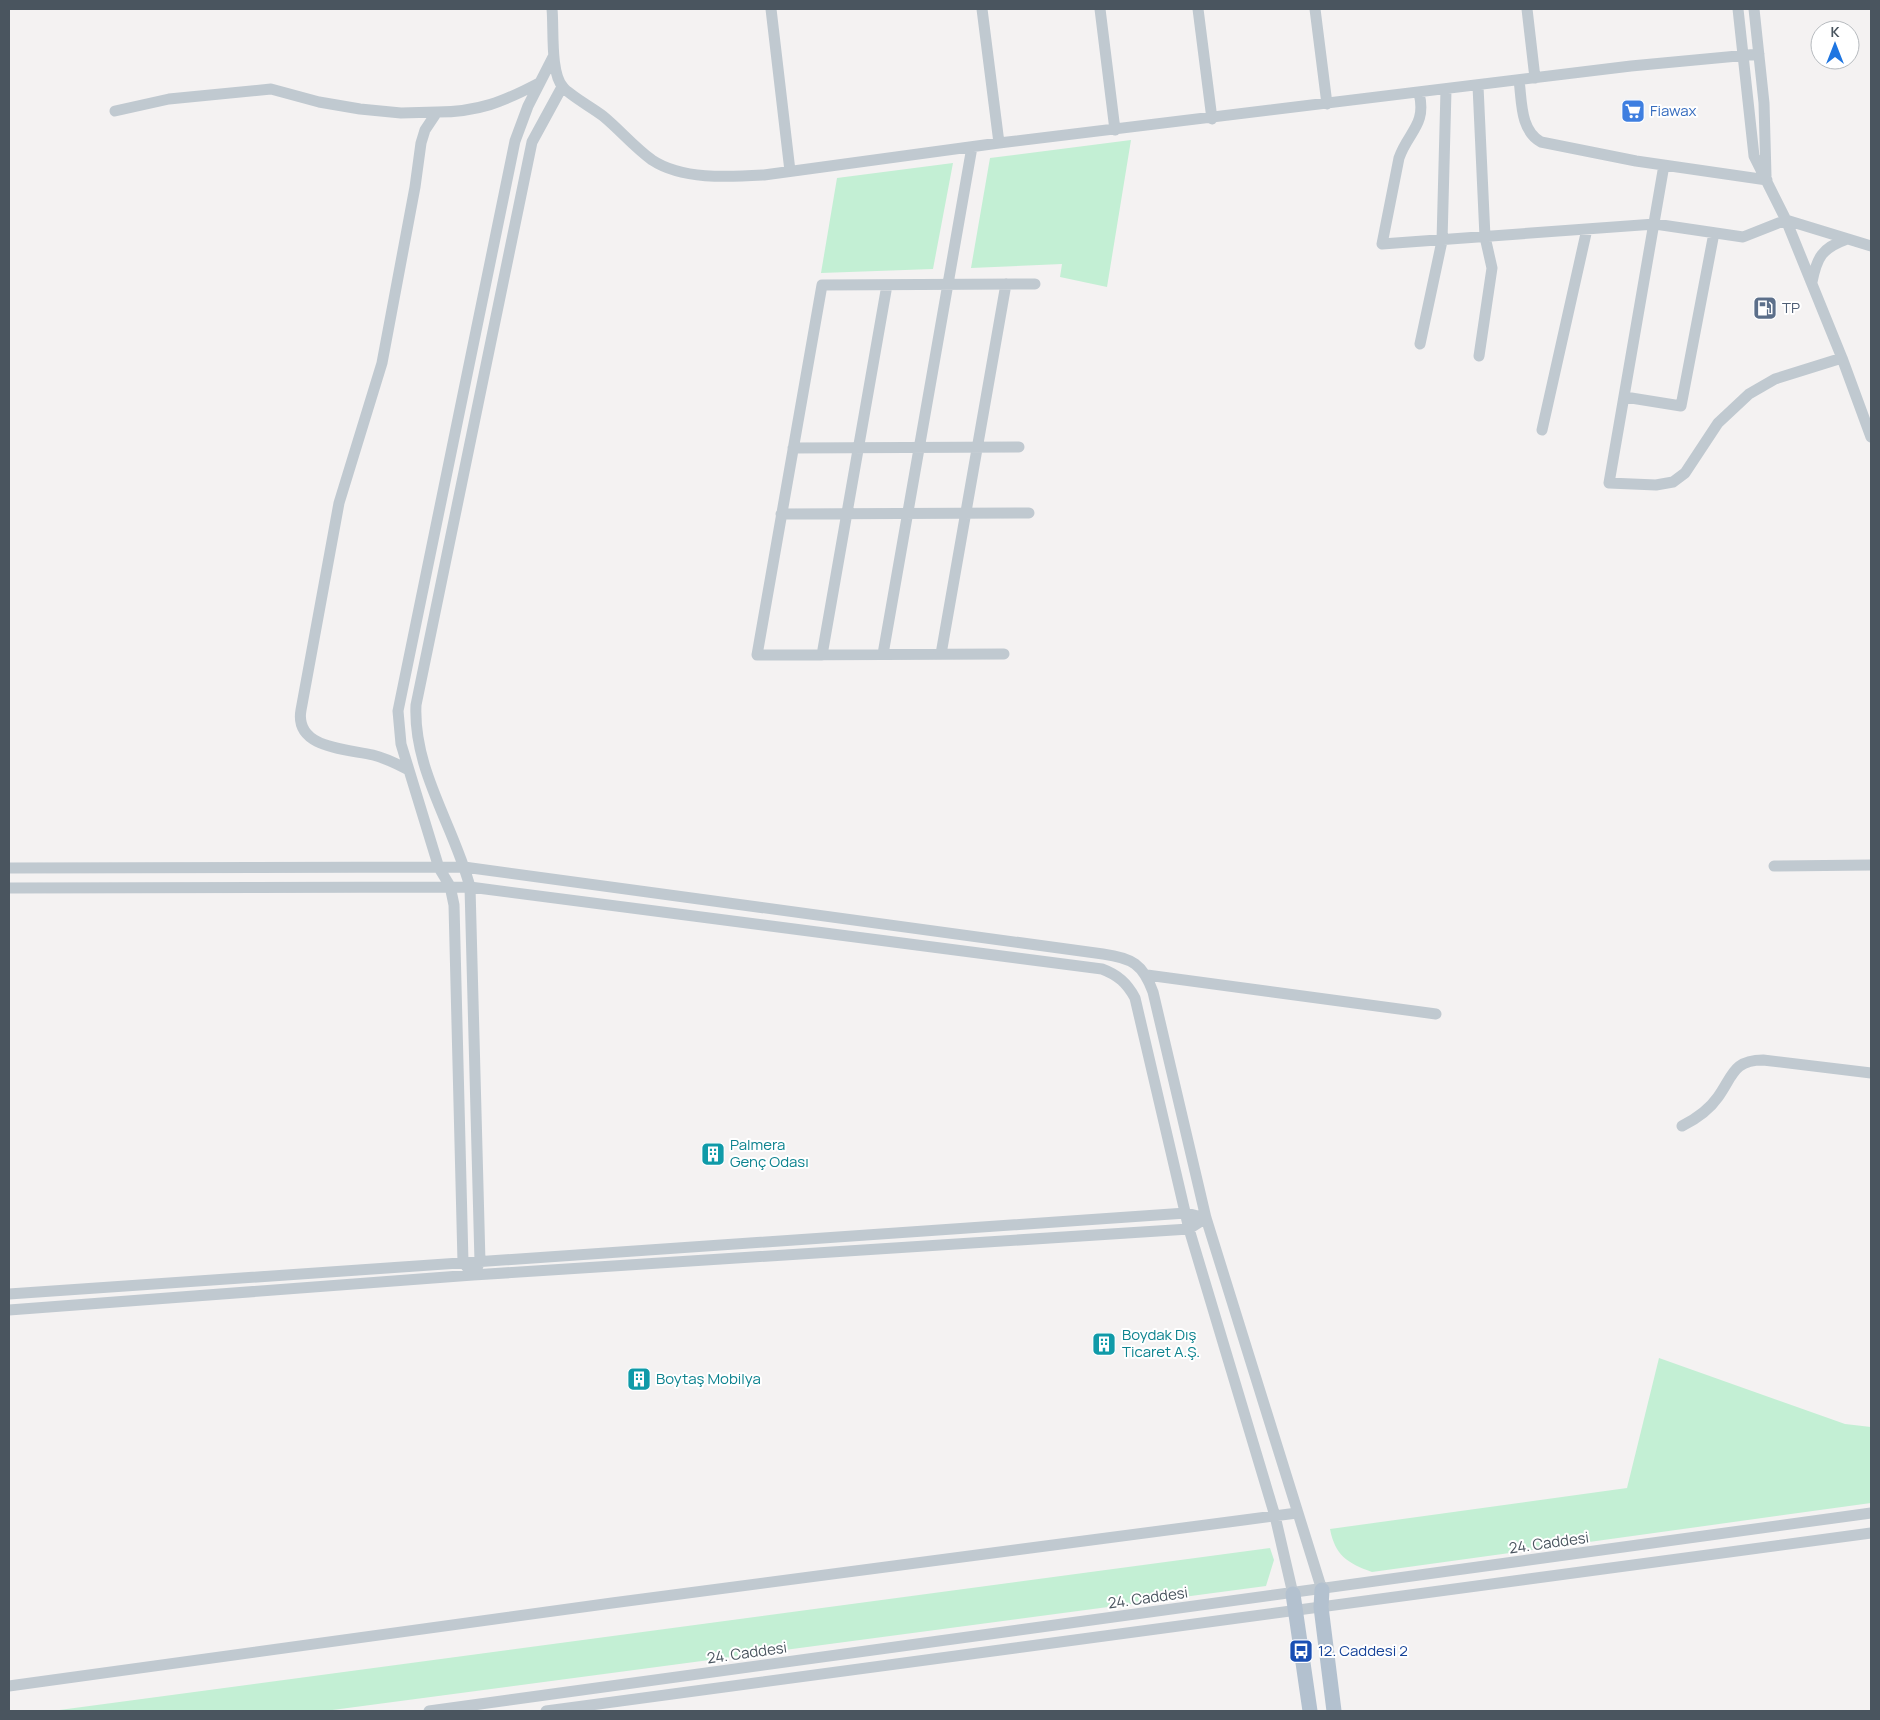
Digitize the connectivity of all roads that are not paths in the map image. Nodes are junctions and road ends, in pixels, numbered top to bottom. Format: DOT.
graph roads {
  1 [pos="552,9"];
  2 [pos="771,9"];
  3 [pos="982,9"];
  4 [pos="1100,9"];
  5 [pos="1198,9"];
  6 [pos="1315,9"];
  7 [pos="1527,9"];
  8 [pos="1738,9"];
  9 [pos="1754,9"];
  10 [pos="1759,54"];
  11 [pos="1743,55"];
  12 [pos="553,57"];
  13 [pos="1535,78"];
  14 [pos="1519,80"];
  15 [pos="540,83"];
  16 [pos="1478,86"];
  17 [pos="562,87"];
  18 [pos="1446,90"];
  19 [pos="1419,93"];
  20 [pos="1327,104"];
  21 [pos="115,111"];
  22 [pos="437,112"];
  23 [pos="1212,119"];
  24 [pos="1115,130"];
  25 [pos="999,143"];
  26 [pos="972,147"];
  27 [pos="1664,165"];
  28 [pos="790,170"];
  29 [pos="1767,180"];
  30 [pos="1786,220"];
  31 [pos="1655,224"];
  32 [pos="1587,229"];
  33 [pos="1714,233"];
  34 [pos="1485,237"];
  35 [pos="1847,239"];
  36 [pos="1442,241"];
  37 [pos="1871,246"];
  38 [pos="1812,283"];
  39 [pos="1006,284"];
  40 [pos="1035,284"];
  41 [pos="887,285"];
  42 [pos="948,285"];
  43 [pos="1420,344"];
  44 [pos="1479,356"];
  45 [pos="1842,358"];
  46 [pos="1625,397"];
  47 [pos="1542,430"];
  48 [pos="1871,437"];
  49 [pos="978,447"];
  50 [pos="1019,447"];
  51 [pos="793,448"];
  52 [pos="858,448"];
  53 [pos="919,448"];
  54 [pos="908,513"];
  55 [pos="966,513"];
  56 [pos="1029,513"];
  57 [pos="782,514"];
  58 [pos="846,514"];
  59 [pos="883,654"];
  60 [pos="941,654"];
  61 [pos="1004,654"];
  62 [pos="822,655"];
  63 [pos="409,770"];
  64 [pos="1871,864"];
  65 [pos="1774,866"];
  66 [pos="464,867"];
  67 [pos="10,868"];
  68 [pos="439,868"];
  69 [pos="450,886"];
  70 [pos="470,887"];
  71 [pos="9,888"];
  72 [pos="1147,975"];
  73 [pos="1436,1014"];
  74 [pos="1871,1074"];
  75 [pos="1682,1126"];
  76 [pos="1186,1213"];
  77 [pos="1206,1218"];
  78 [pos="1189,1229"];
  79 [pos="463,1262"];
  80 [pos="480,1262"];
  81 [pos="473,1275"];
  82 [pos="9,1294"];
  83 [pos="9,1310"];
  84 [pos="1296,1513"];
  85 [pos="1871,1513"];
  86 [pos="1275,1516"];
  87 [pos="1871,1533"];
  88 [pos="1322,1590"];
  89 [pos="1293,1594"];
  90 [pos="1321,1606"];
  91 [pos="1296,1610"];
  92 [pos="9,1686"];
  93 [pos="429,1711"];
  94 [pos="546,1711"];
  95 [pos="1310,1711"];
  96 [pos="1334,1711"];
  1 -- 12 [label="street"];
  2 -- 28 [label="street"];
  3 -- 25 [label="street"];
  4 -- 24 [label="street"];
  5 -- 23 [label="street"];
  6 -- 20 [label="street"];
  7 -- 13 [label="street"];
  8 -- 11 [label="street"];
  9 -- 10 [label="street"];
  10 -- 11 [label="street"];
  10 -- 29 [label="street"];
  11 -- 13 [label="street"];
  11 -- 29 [label="street"];
  12 -- 15 [label="street"];
  12 -- 17 [label="street"];
  13 -- 14 [label="street"];
  14 -- 16 [label="street"];
  14 -- 27 [label="street"];
  15 -- 22 [label="street"];
  15 -- 63 [label="street"];
  16 -- 18 [label="street"];
  16 -- 34 [label="street"];
  17 -- 28 [label="street"];
  17 -- 66 [label="street"];
  18 -- 19 [label="street"];
  18 -- 36 [label="street"];
  19 -- 20 [label="street"];
  19 -- 36 [label="street"];
  20 -- 23 [label="street"];
  21 -- 22 [label="street"];
  22 -- 63 [label="street"];
  23 -- 24 [label="street"];
  24 -- 25 [label="street"];
  25 -- 26 [label="street"];
  26 -- 28 [label="street"];
  26 -- 42 [label="street"];
  27 -- 29 [label="street"];
  27 -- 31 [label="street"];
  29 -- 30 [label="street"];
  30 -- 33 [label="street"];
  30 -- 35 [label="street"];
  30 -- 38 [label="street"];
  31 -- 32 [label="street"];
  31 -- 33 [label="street"];
  31 -- 46 [label="street"];
  32 -- 34 [label="street"];
  32 -- 47 [label="street"];
  33 -- 46 [label="street"];
  34 -- 36 [label="street"];
  34 -- 44 [label="street"];
  35 -- 37 [label="street"];
  35 -- 38 [label="street"];
  36 -- 43 [label="street"];
  38 -- 45 [label="street"];
  39 -- 40 [label="street"];
  39 -- 42 [label="street"];
  39 -- 49 [label="street"];
  41 -- 42 [label="street"];
  41 -- 51 [label="street"];
  41 -- 52 [label="street"];
  42 -- 53 [label="street"];
  45 -- 46 [label="street"];
  45 -- 48 [label="street"];
  49 -- 50 [label="street"];
  49 -- 53 [label="street"];
  49 -- 55 [label="street"];
  51 -- 52 [label="street"];
  51 -- 57 [label="street"];
  52 -- 53 [label="street"];
  52 -- 58 [label="street"];
  53 -- 54 [label="street"];
  54 -- 55 [label="street"];
  54 -- 58 [label="street"];
  54 -- 59 [label="street"];
  55 -- 56 [label="street"];
  55 -- 60 [label="street"];
  57 -- 58 [label="street"];
  57 -- 62 [label="street"];
  58 -- 62 [label="street"];
  59 -- 60 [label="street"];
  59 -- 62 [label="street"];
  60 -- 61 [label="street"];
  63 -- 68 [label="street"];
  64 -- 65 [label="street"];
  66 -- 68 [label="street"];
  66 -- 70 [label="street"];
  66 -- 72 [label="street"];
  67 -- 68 [label="street"];
  68 -- 69 [label="street"];
  69 -- 70 [label="street"];
  69 -- 71 [label="street"];
  69 -- 79 [label="street"];
  70 -- 76 [label="street"];
  70 -- 80 [label="street"];
  72 -- 73 [label="street"];
  72 -- 77 [label="street"];
  74 -- 75 [label="street"];
  76 -- 77 [label="street"];
  76 -- 78 [label="street"];
  76 -- 80 [label="street"];
  77 -- 78 [label="street"];
  77 -- 84 [label="street"];
  78 -- 81 [label="street"];
  78 -- 86 [label="street"];
  79 -- 80 [label="street"];
  79 -- 81 [label="street"];
  79 -- 82 [label="street"];
  80 -- 81 [label="street"];
  81 -- 83 [label="street"];
  84 -- 86 [label="street"];
  84 -- 88 [label="street"];
  85 -- 88 [label="street, 24. Caddesi"];
  86 -- 89 [label="street"];
  86 -- 92 [label="street"];
  87 -- 90 [label="street, 24. Caddesi"];
  88 -- 89 [label="street, 24. Caddesi"];
  88 -- 90 [label="main road"];
  89 -- 91 [label="main road"];
  89 -- 93 [label="street, 24. Caddesi"];
  90 -- 91 [label="street, 24. Caddesi"];
  90 -- 96 [label="main road"];
  91 -- 94 [label="street, 24. Caddesi"];
  91 -- 95 [label="main road"];
}
